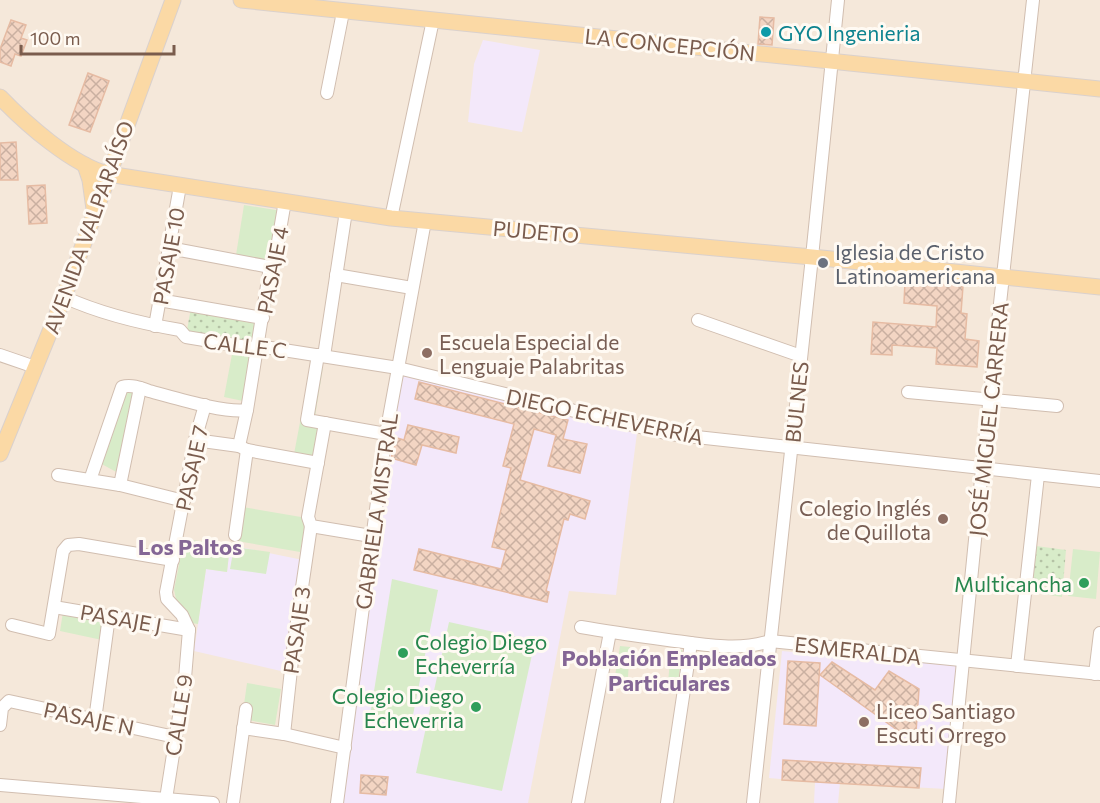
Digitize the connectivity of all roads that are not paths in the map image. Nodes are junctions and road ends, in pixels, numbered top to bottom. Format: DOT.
graph roads {
  1 [pos="173,0"];
  2 [pos="241,0"];
  3 [pos="838,0"];
  4 [pos="1033,0"];
  5 [pos="343,12"];
  6 [pos="432,20"];
  7 [pos="831,61"];
  8 [pos="1024,81"];
  9 [pos="1100,89"];
  10 [pos="327,93"];
  11 [pos="0,97"];
  12 [pos="85,165"];
  13 [pos="108,174"];
  14 [pos="180,186"];
  15 [pos="285,201"];
  16 [pos="346,211"];
  17 [pos="94,212"];
  18 [pos="391,218"];
  19 [pos="425,221"];
  20 [pos="169,248"];
  21 [pos="812,257"];
  22 [pos="270,267"];
  23 [pos="336,274"];
  24 [pos="1004,276"];
  25 [pos="1100,286"];
  26 [pos="412,288"];
  27 [pos="64,297"];
  28 [pos="159,300"];
  29 [pos="262,318"];
  30 [pos="698,320"];
  31 [pos="155,326"];
  32 [pos="258,346"];
  33 [pos="0,354"];
  34 [pos="321,355"];
  35 [pos="801,356"];
  36 [pos="35,367"];
  37 [pos="398,368"];
  38 [pos="140,388"];
  39 [pos="908,392"];
  40 [pos="990,399"];
  41 [pos="205,405"];
  42 [pos="1057,406"];
  43 [pos="247,410"];
  44 [pos="325,423"];
  45 [pos="386,434"];
  46 [pos="195,440"];
  47 [pos="243,448"];
  48 [pos="790,448"];
  49 [pos="0,454"];
  50 [pos="318,463"];
  51 [pos="982,469"];
  52 [pos="58,475"];
  53 [pos="1038,475"];
  54 [pos="90,480"];
  55 [pos="1100,481"];
  56 [pos="120,485"];
  57 [pos="184,501"];
  58 [pos="310,523"];
  59 [pos="235,536"];
  60 [pos="371,536"];
  61 [pos="173,560"];
  62 [pos="54,606"];
  63 [pos="109,616"];
  64 [pos="12,625"];
  65 [pos="581,627"];
  66 [pos="189,630"];
  67 [pos="610,632"];
  68 [pos="1100,633"];
  69 [pos="770,641"];
  70 [pos="691,643"];
  71 [pos="963,661"];
  72 [pos="1017,666"];
  73 [pos="1098,674"];
  74 [pos="246,709"];
  75 [pos="95,720"];
  76 [pos="0,725"];
  77 [pos="243,728"];
  78 [pos="284,734"];
  79 [pos="175,737"];
  80 [pos="345,748"];
  81 [pos="0,785"];
  82 [pos="97,799"];
  83 [pos="166,799"];
  84 [pos="213,803"];
  85 [pos="233,803"];
  86 [pos="337,803"];
  87 [pos="578,803"];
  88 [pos="667,803"];
  89 [pos="753,803"];
  90 [pos="949,803"];
  1 -- 13 [label="main road, AVENIDA VALPARAÍSO"];
  2 -- 5 [label="main road, LA CONCEPCIÓN"];
  3 -- 7 [label="street, BULNES"];
  4 -- 8 [label="street, JOSÉ MIGUEL CARRERA"];
  5 -- 6 [label="main road, LA CONCEPCIÓN"];
  5 -- 10 [label="street"];
  6 -- 7 [label="main road, LA CONCEPCIÓN"];
  6 -- 18 [label="street"];
  7 -- 8 [label="main road, LA CONCEPCIÓN"];
  7 -- 21 [label="street, BULNES"];
  8 -- 9 [label="main road, LA CONCEPCIÓN"];
  8 -- 24 [label="street, JOSÉ MIGUEL CARRERA"];
  11 -- 12 [label="main road, PUDETO"];
  12 -- 13 [label="main road, PUDETO"];
  12 -- 17 [label="main road"];
  13 -- 14 [label="main road, PUDETO"];
  13 -- 17 [label="main road, AVENIDA VALPARAÍSO"];
  14 -- 15 [label="main road, PUDETO"];
  14 -- 20 [label="street, PASAJE 10"];
  15 -- 16 [label="main road, PUDETO"];
  15 -- 22 [label="street, PASAJE 4"];
  16 -- 18 [label="main road, PUDETO"];
  16 -- 23 [label="street"];
  17 -- 27 [label="main road, AVENIDA VALPARAÍSO"];
  18 -- 19 [label="main road, PUDETO"];
  19 -- 21 [label="main road, PUDETO"];
  19 -- 26 [label="street, GABRIELA MISTRAL"];
  20 -- 22 [label="street"];
  20 -- 28 [label="street, PASAJE 10"];
  21 -- 24 [label="main road, PUDETO"];
  21 -- 35 [label="street, BULNES"];
  22 -- 29 [label="street, PASAJE 4"];
  23 -- 26 [label="street"];
  23 -- 34 [label="street"];
  24 -- 25 [label="main road, PUDETO"];
  24 -- 40 [label="street, JOSÉ MIGUEL CARRERA"];
  26 -- 37 [label="street, GABRIELA MISTRAL"];
  27 -- 31 [label="street, CALLE C"];
  27 -- 36 [label="main road, AVENIDA VALPARAÍSO"];
  28 -- 29 [label="street"];
  28 -- 31 [label="street, PASAJE 10"];
  29 -- 32 [label="street, PASAJE 4"];
  30 -- 35 [label="street"];
  31 -- 32 [label="street, CALLE C"];
  32 -- 34 [label="street, CALLE C"];
  32 -- 43 [label="street, PASAJE 4"];
  33 -- 36 [label="street"];
  34 -- 37 [label="street, CALLE C"];
  34 -- 44 [label="street"];
  35 -- 48 [label="street, BULNES"];
  36 -- 49 [label="main road, AVENIDA VALPARAÍSO"];
  37 -- 45 [label="street, GABRIELA MISTRAL"];
  37 -- 48 [label="street, DIEGO ECHEVERRÍA"];
  38 -- 41 [label="street"];
  38 -- 54 [label="street"];
  38 -- 56 [label="street"];
  39 -- 40 [label="street"];
  40 -- 42 [label="street"];
  40 -- 51 [label="street, JOSÉ MIGUEL CARRERA"];
  41 -- 43 [label="street"];
  41 -- 46 [label="street, PASAJE 7"];
  43 -- 47 [label="street, PASAJE 4"];
  44 -- 45 [label="street"];
  44 -- 50 [label="street, PASAJE 3"];
  45 -- 60 [label="street, GABRIELA MISTRAL"];
  46 -- 47 [label="street"];
  46 -- 57 [label="street, PASAJE 7"];
  47 -- 50 [label="street"];
  47 -- 59 [label="street, PASAJE 4"];
  48 -- 51 [label="street, DIEGO ECHEVERRÍA"];
  48 -- 69 [label="street, BULNES"];
  50 -- 58 [label="street, PASAJE 3"];
  51 -- 53 [label="street, DIEGO ECHEVERRÍA"];
  51 -- 71 [label="street, JOSÉ MIGUEL CARRERA"];
  52 -- 54 [label="street"];
  53 -- 55 [label="street, DIEGO ECHEVERRÍA"];
  53 -- 72 [label="street"];
  54 -- 56 [label="street"];
  56 -- 57 [label="street"];
  57 -- 61 [label="street, PASAJE 7"];
  58 -- 60 [label="street"];
  58 -- 78 [label="street, PASAJE 3"];
  60 -- 80 [label="street, GABRIELA MISTRAL"];
  61 -- 62 [label="street"];
  61 -- 66 [label="street, PASAJE 7"];
  62 -- 63 [label="street, PASAJE J"];
  62 -- 64 [label="street"];
  63 -- 66 [label="street, PASAJE J"];
  63 -- 75 [label="street"];
  65 -- 67 [label="street, ESMERALDA"];
  66 -- 79 [label="street, CALLE 9"];
  67 -- 70 [label="street, ESMERALDA"];
  67 -- 87 [label="street"];
  68 -- 73 [label="street"];
  69 -- 70 [label="street, ESMERALDA"];
  69 -- 71 [label="street, ESMERALDA"];
  69 -- 89 [label="street, BULNES"];
  70 -- 88 [label="street"];
  71 -- 72 [label="street, ESMERALDA"];
  71 -- 90 [label="street, JOSÉ MIGUEL CARRERA"];
  72 -- 73 [label="street, ESMERALDA"];
  74 -- 77 [label="street"];
  75 -- 76 [label="street, PASAJE N"];
  75 -- 79 [label="street, PASAJE N"];
  77 -- 78 [label="street"];
  77 -- 85 [label="street"];
  78 -- 80 [label="street"];
  79 -- 83 [label="street, CALLE 9"];
  80 -- 86 [label="street, GABRIELA MISTRAL"];
  81 -- 82 [label="street"];
  82 -- 83 [label="street"];
  83 -- 84 [label="street"];
}
